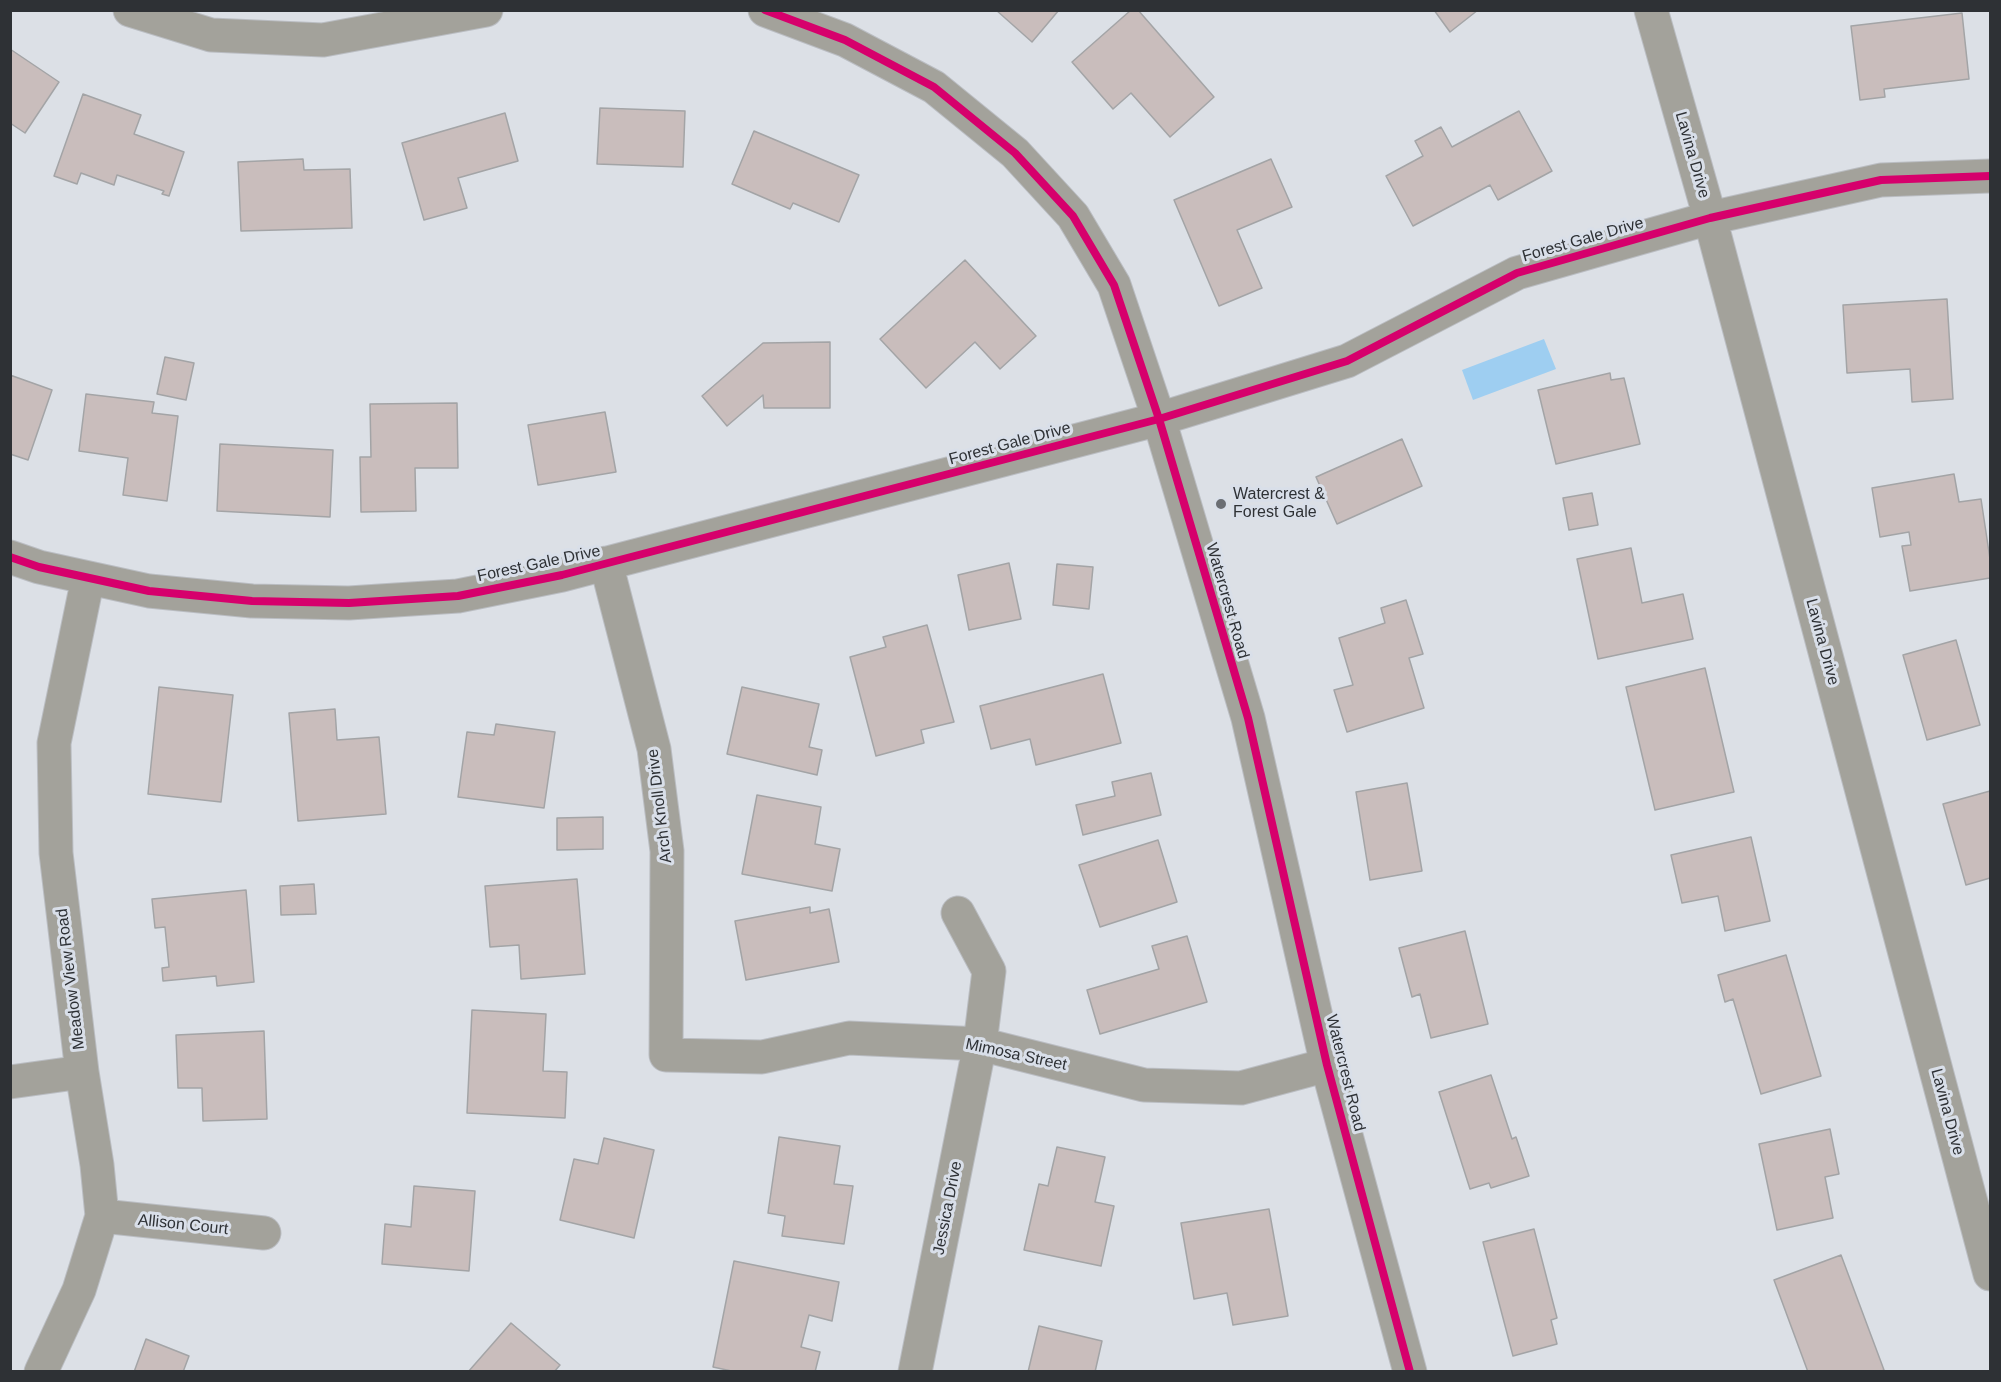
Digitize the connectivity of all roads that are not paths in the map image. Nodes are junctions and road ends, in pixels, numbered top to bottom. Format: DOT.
graph roads {
  1 [pos="130,10"];
  2 [pos="486,10"];
  3 [pos="765,10"];
  4 [pos="1651,10"];
  5 [pos="1990,176"];
  6 [pos="1710,218"];
  7 [pos="1160,419"];
  8 [pos="10,557"];
  9 [pos="606,563"];
  10 [pos="88,578"];
  11 [pos="958,913"];
  12 [pos="980,1044"];
  13 [pos="666,1055"];
  14 [pos="1327,1065"];
  15 [pos="82,1072"];
  16 [pos="10,1082"];
  17 [pos="102,1216"];
  18 [pos="264,1233"];
  19 [pos="1990,1274"];
  20 [pos="41,1371"];
  21 [pos="915,1371"];
  22 [pos="1410,1371"];
  1 -- 2 [label="street"];
  3 -- 7 [label="street, Watercrest Road"];
  4 -- 6 [label="street, Lavina Drive"];
  5 -- 6 [label="street, Forest Gale Drive"];
  6 -- 7 [label="street, Forest Gale Drive"];
  6 -- 19 [label="street, Lavina Drive"];
  7 -- 9 [label="street, Forest Gale Drive"];
  7 -- 14 [label="street, Watercrest Road"];
  8 -- 10 [label="street, Forest Gale Drive"];
  9 -- 10 [label="street, Forest Gale Drive"];
  9 -- 13 [label="street, Arch Knoll Drive"];
  10 -- 15 [label="street, Meadow View Road"];
  11 -- 12 [label="street, Jessica Drive"];
  12 -- 13 [label="street, Mimosa Street"];
  12 -- 14 [label="street, Mimosa Street"];
  12 -- 21 [label="street, Jessica Drive"];
  14 -- 22 [label="street, Watercrest Road"];
  15 -- 16 [label="street"];
  15 -- 17 [label="street, Meadow View Road"];
  17 -- 18 [label="street, Allison Court"];
  17 -- 20 [label="street, Meadow View Road"];
}
